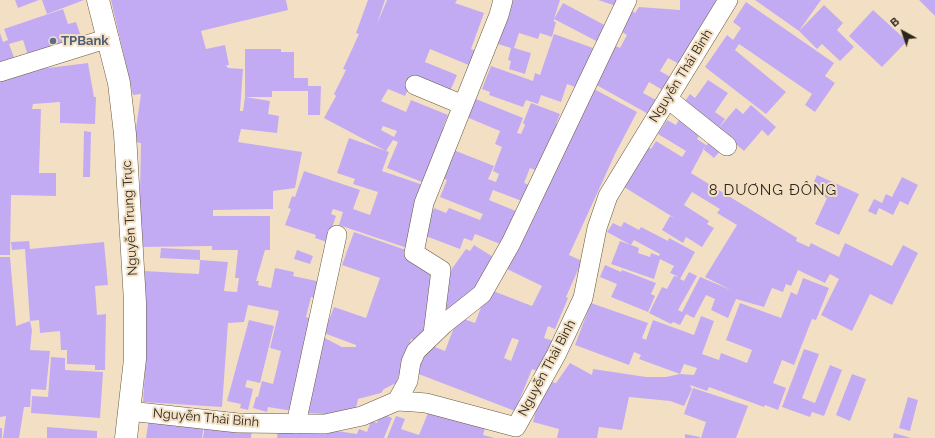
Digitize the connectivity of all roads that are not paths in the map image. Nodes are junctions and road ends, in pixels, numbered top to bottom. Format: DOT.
graph roads {
  1 [pos="98,0"];
  2 [pos="503,0"];
  3 [pos="627,0"];
  4 [pos="728,0"];
  5 [pos="109,38"];
  6 [pos="0,72"];
  7 [pos="415,85"];
  8 [pos="668,99"];
  9 [pos="463,105"];
  10 [pos="727,146"];
  11 [pos="337,235"];
  12 [pos="433,334"];
  13 [pos="397,401"];
  14 [pos="129,411"];
  15 [pos="296,424"];
  16 [pos="515,432"];
  17 [pos="126,438"];
  1 -- 5 [label="main road, Nguyễn Trung Trực"];
  2 -- 9 [label="street"];
  3 -- 12 [label="street"];
  4 -- 8 [label="street, Nguyễn Thái Bình"];
  5 -- 6 [label="street"];
  5 -- 14 [label="main road, Nguyễn Trung Trực"];
  7 -- 9 [label="street"];
  8 -- 10 [label="street"];
  8 -- 16 [label="street, Nguyễn Thái Bình"];
  9 -- 12 [label="street"];
  11 -- 15 [label="street"];
  12 -- 13 [label="street"];
  13 -- 15 [label="street, Nguyễn Thái Bình"];
  13 -- 16 [label="street, Nguyễn Thái Bình"];
  14 -- 15 [label="street, Nguyễn Thái Bình"];
  14 -- 17 [label="main road, Nguyễn Trung Trực"];
}
